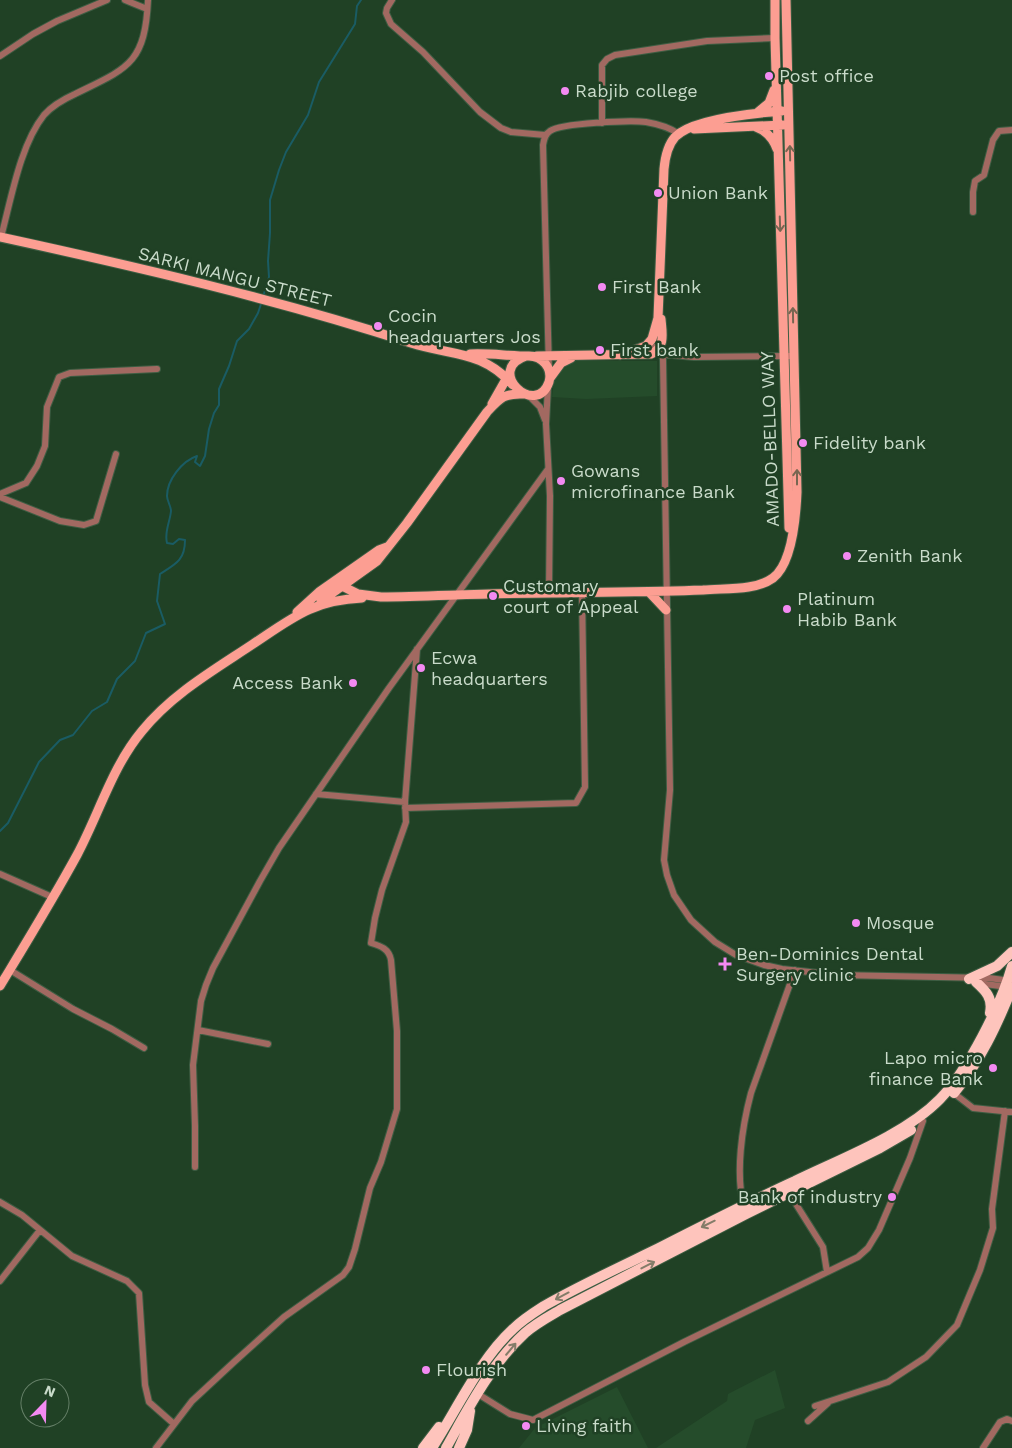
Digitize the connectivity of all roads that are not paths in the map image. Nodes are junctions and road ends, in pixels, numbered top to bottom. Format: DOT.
graph roads {
  1 [pos="106,0"];
  2 [pos="125,0"];
  3 [pos="148,0"];
  4 [pos="392,0"];
  5 [pos="775,0"];
  6 [pos="786,0"];
  7 [pos="147,10"];
  8 [pos="775,38"];
  9 [pos="0,49"];
  10 [pos="7,52"];
  11 [pos="0,56"];
  12 [pos="776,78"];
  13 [pos="788,111"];
  14 [pos="777,112"];
  15 [pos="752,115"];
  16 [pos="602,123"];
  17 [pos="777,124"];
  18 [pos="753,126"];
  19 [pos="789,126"];
  20 [pos="1012,130"];
  21 [pos="683,132"];
  22 [pos="545,135"];
  23 [pos="778,152"];
  24 [pos="973,212"];
  25 [pos="0,237"];
  26 [pos="660,303"];
  27 [pos="649,343"];
  28 [pos="660,352"];
  29 [pos="460,354"];
  30 [pos="620,355"];
  31 [pos="784,355"];
  32 [pos="530,356"];
  33 [pos="549,356"];
  34 [pos="576,356"];
  35 [pos="794,356"];
  36 [pos="157,369"];
  37 [pos="511,369"];
  38 [pos="506,378"];
  39 [pos="549,378"];
  40 [pos="513,385"];
  41 [pos="526,394"];
  42 [pos="487,412"];
  43 [pos="546,424"];
  44 [pos="116,454"];
  45 [pos="548,469"];
  46 [pos="0,496"];
  47 [pos="790,543"];
  48 [pos="387,547"];
  49 [pos="334,582"];
  50 [pos="343,586"];
  51 [pos="582,592"];
  52 [pos="649,592"];
  53 [pos="666,592"];
  54 [pos="549,593"];
  55 [pos="457,596"];
  56 [pos="381,597"];
  57 [pos="306,610"];
  58 [pos="666,610"];
  59 [pos="292,618"];
  60 [pos="416,649"];
  61 [pos="316,794"];
  62 [pos="405,805"];
  63 [pos="0,874"];
  64 [pos="52,897"];
  65 [pos="1012,952"];
  66 [pos="1012,966"];
  67 [pos="10,970"];
  68 [pos="795,970"];
  69 [pos="972,980"];
  70 [pos="1010,985"];
  71 [pos="0,986"];
  72 [pos="987,1025"];
  73 [pos="198,1030"];
  74 [pos="268,1044"];
  75 [pos="144,1048"];
  76 [pos="951,1091"];
  77 [pos="1009,1112"];
  78 [pos="923,1121"];
  79 [pos="195,1167"];
  80 [pos="789,1193"];
  81 [pos="0,1202"];
  82 [pos="745,1210"];
  83 [pos="40,1230"];
  84 [pos="827,1272"];
  85 [pos="0,1281"];
  86 [pos="478,1394"];
  87 [pos="829,1402"];
  88 [pos="471,1404"];
  89 [pos="815,1406"];
  90 [pos="450,1419"];
  91 [pos="808,1421"];
  92 [pos="1012,1421"];
  93 [pos="174,1424"];
  94 [pos="434,1444"];
  95 [pos="156,1448"];
  96 [pos="423,1448"];
  97 [pos="446,1448"];
  98 [pos="459,1448"];
  99 [pos="983,1448"];
  1 -- 10 [label="street"];
  2 -- 7 [label="street"];
  3 -- 7 [label="street"];
  4 -- 22 [label="street"];
  5 -- 8 [label="main road, AMADO-BELLO WAY"];
  6 -- 13 [label="main road, AMADO-BELLO WAY"];
  7 -- 25 [label="street"];
  8 -- 12 [label="main road, AMADO-BELLO WAY"];
  8 -- 16 [label="street"];
  9 -- 10 [label="street"];
  10 -- 11 [label="street"];
  12 -- 14 [label="main road, AMADO-BELLO WAY"];
  12 -- 15 [label="main road"];
  13 -- 14 [label="main road"];
  13 -- 19 [label="main road, AMADO-BELLO WAY"];
  14 -- 15 [label="main road"];
  14 -- 17 [label="main road, AMADO-BELLO WAY"];
  15 -- 21 [label="main road"];
  16 -- 21 [label="street"];
  16 -- 22 [label="street"];
  17 -- 18 [label="main road"];
  17 -- 19 [label="main road"];
  17 -- 23 [label="main road, AMADO-BELLO WAY"];
  18 -- 21 [label="main road"];
  18 -- 23 [label="main road"];
  35 -- 19 [label="main road, AMADO-BELLO WAY, one-way"];
  20 -- 24 [label="street"];
  21 -- 26 [label="main road"];
  22 -- 33 [label="street"];
  23 -- 31 [label="main road, AMADO-BELLO WAY, one-way"];
  25 -- 29 [label="main road, SARKI MANGU STREET"];
  26 -- 27 [label="main road"];
  26 -- 28 [label="main road"];
  27 -- 28 [label="street"];
  27 -- 30 [label="main road"];
  28 -- 30 [label="main road"];
  28 -- 31 [label="street"];
  28 -- 53 [label="street"];
  29 -- 32 [label="main road"];
  29 -- 38 [label="main road"];
  30 -- 34 [label="main road"];
  31 -- 35 [label="street"];
  31 -- 47 [label="main road, AMADO-BELLO WAY"];
  32 -- 33 [label="main road"];
  32 -- 37 [label="main road"];
  32 -- 39 [label="main road"];
  33 -- 34 [label="main road"];
  33 -- 39 [label="street"];
  34 -- 39 [label="main road"];
  47 -- 35 [label="main road, AMADO-BELLO WAY, one-way"];
  36 -- 46 [label="street"];
  37 -- 38 [label="main road"];
  37 -- 40 [label="main road"];
  38 -- 40 [label="main road"];
  38 -- 42 [label="main road"];
  39 -- 41 [label="main road"];
  39 -- 43 [label="street"];
  40 -- 41 [label="main road"];
  41 -- 42 [label="main road"];
  41 -- 43 [label="street"];
  42 -- 48 [label="main road"];
  43 -- 45 [label="street"];
  44 -- 46 [label="street"];
  45 -- 54 [label="street"];
  45 -- 55 [label="street"];
  47 -- 53 [label="main road"];
  48 -- 49 [label="main road"];
  48 -- 50 [label="main road"];
  49 -- 50 [label="main road"];
  49 -- 59 [label="main road"];
  50 -- 56 [label="main road"];
  50 -- 57 [label="main road"];
  51 -- 52 [label="main road"];
  51 -- 54 [label="main road"];
  51 -- 62 [label="street"];
  52 -- 53 [label="main road"];
  52 -- 58 [label="main road"];
  53 -- 58 [label="street"];
  54 -- 55 [label="main road"];
  55 -- 56 [label="main road"];
  55 -- 60 [label="street"];
  56 -- 57 [label="main road"];
  57 -- 59 [label="main road"];
  58 -- 68 [label="street"];
  59 -- 64 [label="main road"];
  60 -- 61 [label="street"];
  60 -- 62 [label="street"];
  61 -- 62 [label="street"];
  61 -- 73 [label="street"];
  62 -- 93 [label="street"];
  63 -- 64 [label="street"];
  64 -- 67 [label="main road"];
  65 -- 69 [label="highway"];
  66 -- 70 [label="highway"];
  67 -- 71 [label="main road"];
  67 -- 75 [label="street"];
  68 -- 69 [label="street"];
  68 -- 82 [label="street"];
  69 -- 70 [label="street"];
  69 -- 72 [label="highway"];
  70 -- 72 [label="highway"];
  70 -- 76 [label="highway"];
  72 -- 76 [label="highway"];
  73 -- 74 [label="street"];
  73 -- 79 [label="street"];
  76 -- 77 [label="street"];
  76 -- 78 [label="highway"];
  76 -- 82 [label="highway"];
  77 -- 87 [label="street"];
  78 -- 80 [label="highway"];
  78 -- 84 [label="street"];
  80 -- 82 [label="highway"];
  80 -- 84 [label="street"];
  81 -- 83 [label="street"];
  86 -- 82 [label="highway, one-way"];
  82 -- 90 [label="highway, one-way"];
  83 -- 85 [label="street"];
  83 -- 93 [label="street"];
  84 -- 86 [label="street"];
  86 -- 88 [label="highway"];
  87 -- 89 [label="street"];
  87 -- 91 [label="street"];
  88 -- 97 [label="highway"];
  88 -- 98 [label="highway"];
  90 -- 94 [label="highway"];
  90 -- 96 [label="highway"];
  92 -- 99 [label="street"];
  93 -- 95 [label="street"];
}
